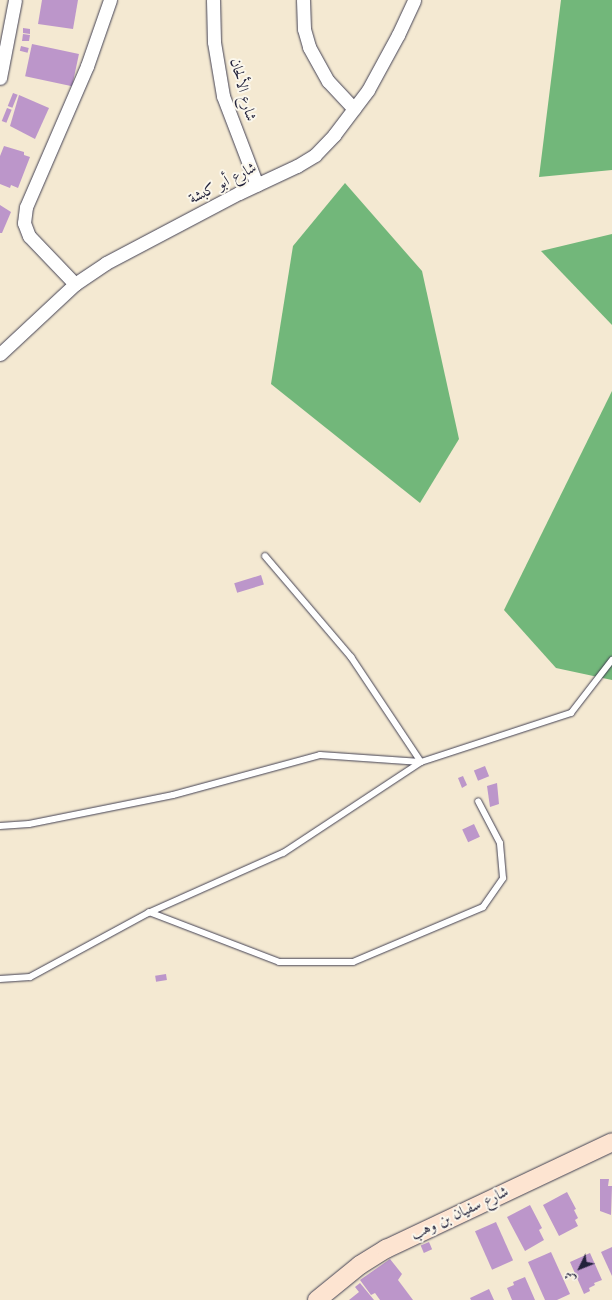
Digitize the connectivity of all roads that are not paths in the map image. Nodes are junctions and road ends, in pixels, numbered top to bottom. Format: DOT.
graph roads {
  1 [pos="15,0"];
  2 [pos="110,0"];
  3 [pos="213,0"];
  4 [pos="304,0"];
  5 [pos="414,0"];
  6 [pos="0,78"];
  7 [pos="354,109"];
  8 [pos="257,185"];
  9 [pos="75,284"];
  10 [pos="0,354"];
  11 [pos="265,556"];
  12 [pos="612,660"];
  13 [pos="421,762"];
  14 [pos="478,801"];
  15 [pos="0,826"];
  16 [pos="148,912"];
  17 [pos="0,979"];
  18 [pos="612,1142"];
  19 [pos="320,1299"];
  1 -- 6 [label="street"];
  2 -- 9 [label="street"];
  3 -- 8 [label="street, شارع الألحان"];
  4 -- 7 [label="street"];
  5 -- 7 [label="street, شارع أبو كبشة"];
  7 -- 8 [label="street, شارع أبو كبشة"];
  8 -- 9 [label="street, شارع أبو كبشة"];
  9 -- 10 [label="street, شارع أبو كبشة"];
  11 -- 13 [label="lane"];
  12 -- 13 [label="lane"];
  13 -- 15 [label="lane"];
  13 -- 16 [label="lane"];
  14 -- 16 [label="lane"];
  16 -- 17 [label="lane"];
  18 -- 19 [label="street, شارع سفيان بن وهب"];
}
